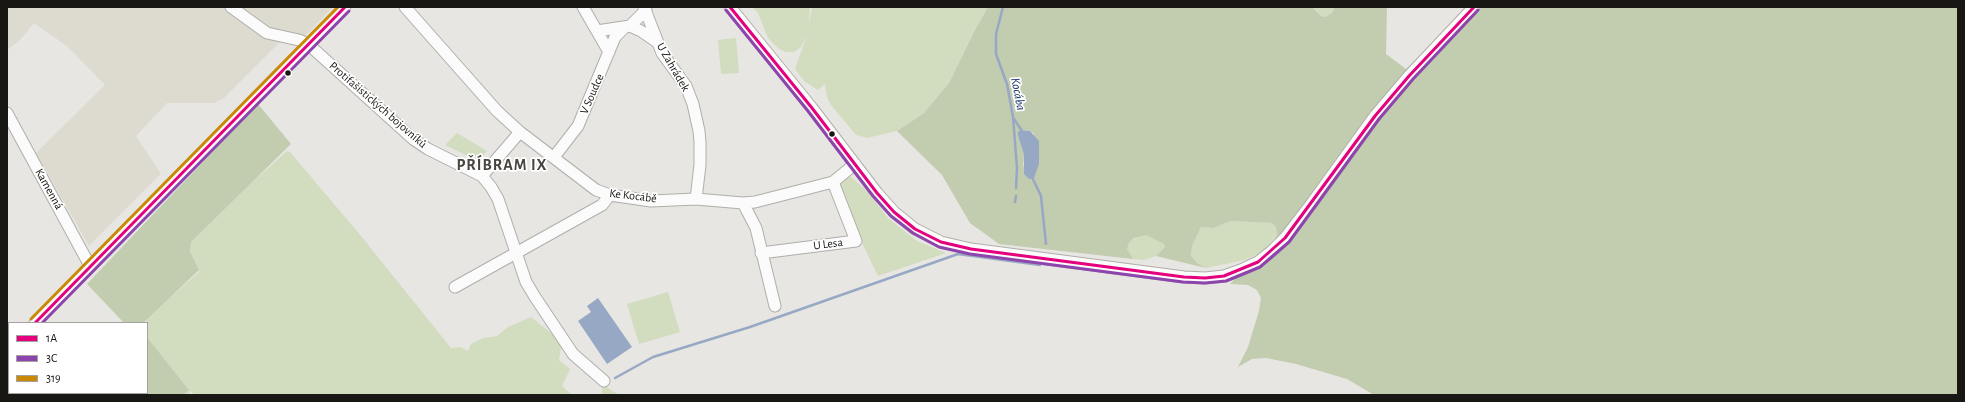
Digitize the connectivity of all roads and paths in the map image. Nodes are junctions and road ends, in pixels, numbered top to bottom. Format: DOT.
graph roads {
  1 [pos="231,7"];
  2 [pos="345,7"];
  3 [pos="405,7"];
  4 [pos="583,7"];
  5 [pos="730,7"];
  6 [pos="1474,7"];
  7 [pos="645,8"];
  8 [pos="627,27"];
  9 [pos="597,31"];
  10 [pos="658,42"];
  11 [pos="308,44"];
  12 [pos="608,52"];
  13 [pos="7,113"];
  14 [pos="520,132"];
  15 [pos="554,157"];
  16 [pos="855,164"];
  17 [pos="482,176"];
  18 [pos="833,182"];
  19 [pos="610,195"];
  20 [pos="696,199"];
  21 [pos="743,203"];
  22 [pos="761,253"];
  23 [pos="516,254"];
  24 [pos="90,266"];
  25 [pos="455,287"];
  26 [pos="775,306"];
  27 [pos="36,322"];
  28 [pos="604,381"];
  1 -- 11 [label="street"];
  2 -- 11 [label="street"];
  3 -- 14 [label="street, Ke Kocábě"];
  4 -- 9 [label="street"];
  5 -- 16 [label="street"];
  6 -- 16 [label="street"];
  7 -- 8 [label="street, V Soudce"];
  7 -- 10 [label="street, U Zahrádek"];
  8 -- 9 [label="street"];
  8 -- 10 [label="street"];
  8 -- 12 [label="street, V Soudce"];
  9 -- 12 [label="street"];
  10 -- 20 [label="street, U Zahrádek"];
  11 -- 17 [label="street, Protifašistických bojovníků"];
  11 -- 24 [label="street"];
  12 -- 15 [label="street, V Soudce"];
  13 -- 24 [label="street, Kamenná"];
  14 -- 15 [label="street, Ke Kocábě"];
  14 -- 17 [label="street"];
  15 -- 19 [label="street, Ke Kocábě"];
  16 -- 18 [label="street, Ke Kocábě"];
  17 -- 23 [label="street, Protifašistických bojovníků"];
  18 -- 21 [label="street, Ke Kocábě"];
  18 -- 22 [label="street, U Lesa"];
  19 -- 20 [label="street, Ke Kocábě"];
  19 -- 23 [label="street"];
  20 -- 21 [label="street, Ke Kocábě"];
  21 -- 22 [label="street"];
  22 -- 26 [label="street"];
  23 -- 25 [label="street"];
  23 -- 28 [label="street, Protifašistických bojovníků"];
  24 -- 27 [label="street"];
}
